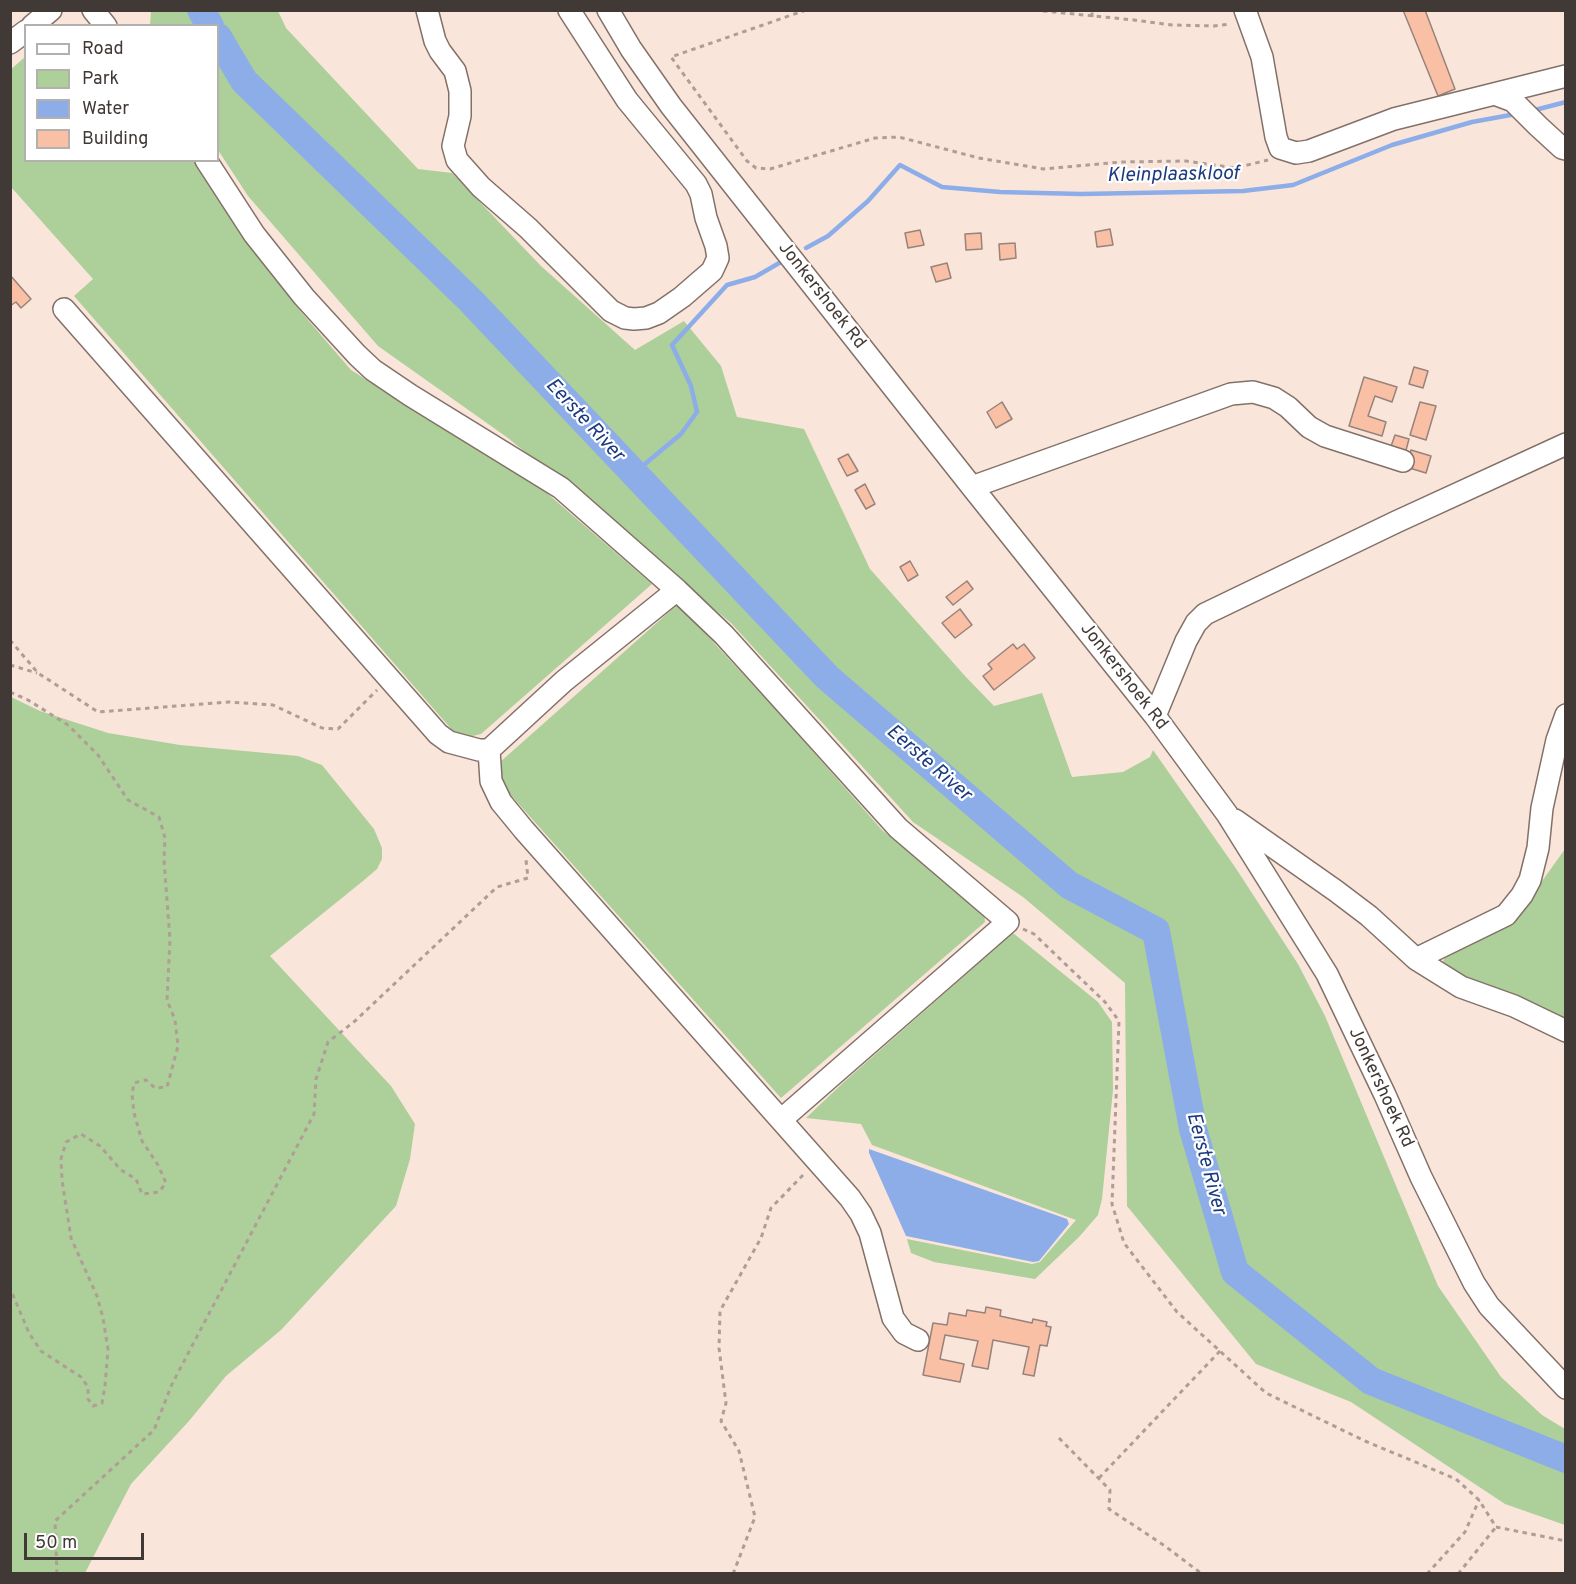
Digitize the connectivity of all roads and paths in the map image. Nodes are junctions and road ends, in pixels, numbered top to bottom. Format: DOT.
graph roads {
  1 [pos="51,10"];
  2 [pos="93,10"];
  3 [pos="427,10"];
  4 [pos="569,10"];
  5 [pos="608,10"];
  6 [pos="807,10"];
  7 [pos="1034,10"];
  8 [pos="1092,10"];
  9 [pos="1247,16"];
  10 [pos="1092,17"];
  11 [pos="34,24"];
  12 [pos="104,24"];
  13 [pos="24,32"];
  14 [pos="10,43"];
  15 [pos="1566,76"];
  16 [pos="1497,95"];
  17 [pos="1280,148"];
  18 [pos="1566,149"];
  19 [pos="207,162"];
  20 [pos="64,309"];
  21 [pos="1566,444"];
  22 [pos="1403,461"];
  23 [pos="972,487"];
  24 [pos="677,590"];
  25 [pos="10,640"];
  26 [pos="10,665"];
  27 [pos="39,674"];
  28 [pos="390,680"];
  29 [pos="10,692"];
  30 [pos="1566,715"];
  31 [pos="1155,716"];
  32 [pos="489,750"];
  33 [pos="1227,814"];
  34 [pos="524,830"];
  35 [pos="1008,922"];
  36 [pos="1416,959"];
  37 [pos="1566,1031"];
  38 [pos="782,1119"];
  39 [pos="817,1159"];
  40 [pos="10,1288"];
  41 [pos="918,1340"];
  42 [pos="1220,1351"];
  43 [pos="1566,1388"];
  44 [pos="1059,1438"];
  45 [pos="1099,1478"];
  46 [pos="1479,1500"];
  47 [pos="1496,1527"];
  48 [pos="1566,1541"];
  49 [pos="57,1574"];
  50 [pos="733,1574"];
  51 [pos="1202,1574"];
  52 [pos="1427,1574"];
  53 [pos="1458,1574"];
  1 -- 11 [label="street"];
  2 -- 12 [label="street"];
  3 -- 4 [label="street"];
  5 -- 23 [label="street, Jonkershoek Rd"];
  6 -- 17 [label="path"];
  7 -- 10 [label="path"];
  8 -- 10 [label="path"];
  9 -- 10 [label="path"];
  9 -- 17 [label="street"];
  13 -- 14 [label="street"];
  15 -- 16 [label="street"];
  16 -- 17 [label="street"];
  16 -- 18 [label="street"];
  19 -- 24 [label="street"];
  20 -- 28 [label="street"];
  21 -- 31 [label="street"];
  22 -- 23 [label="street"];
  23 -- 31 [label="street, Jonkershoek Rd"];
  24 -- 32 [label="street"];
  24 -- 35 [label="street"];
  25 -- 27 [label="path"];
  26 -- 27 [label="path"];
  27 -- 28 [label="path"];
  28 -- 32 [label="street"];
  29 -- 40 [label="path"];
  30 -- 36 [label="street"];
  31 -- 33 [label="street, Jonkershoek Rd"];
  32 -- 34 [label="street"];
  33 -- 36 [label="street"];
  33 -- 43 [label="street, Jonkershoek Rd"];
  34 -- 38 [label="street"];
  34 -- 49 [label="path"];
  35 -- 38 [label="street"];
  35 -- 42 [label="path"];
  36 -- 37 [label="street"];
  38 -- 39 [label="street"];
  39 -- 41 [label="street"];
  39 -- 50 [label="path"];
  42 -- 45 [label="path"];
  42 -- 46 [label="path"];
  44 -- 45 [label="path"];
  45 -- 51 [label="path"];
  46 -- 47 [label="path"];
  46 -- 52 [label="path"];
  47 -- 48 [label="path"];
  47 -- 53 [label="path"];
}
